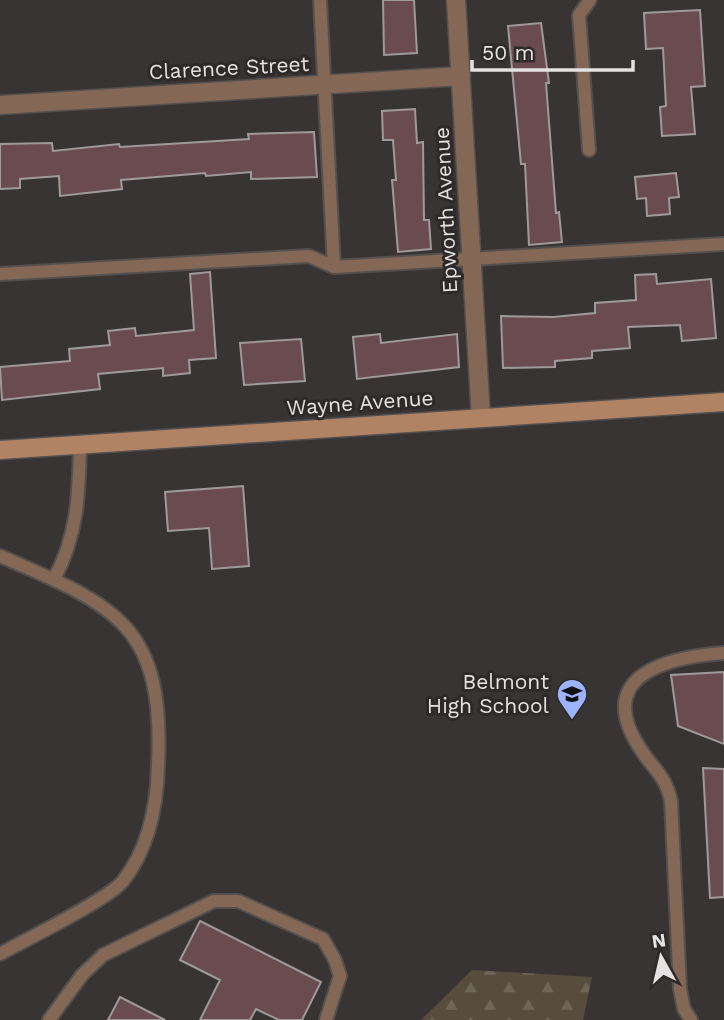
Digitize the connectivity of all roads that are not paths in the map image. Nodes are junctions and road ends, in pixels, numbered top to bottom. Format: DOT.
graph roads {
  1 [pos="320,0"];
  2 [pos="456,0"];
  3 [pos="590,0"];
  4 [pos="461,76"];
  5 [pos="324,85"];
  6 [pos="0,105"];
  7 [pos="589,150"];
  8 [pos="724,244"];
  9 [pos="471,257"];
  10 [pos="334,267"];
  11 [pos="0,274"];
  12 [pos="724,402"];
  13 [pos="481,418"];
  14 [pos="80,444"];
  15 [pos="0,450"];
  16 [pos="0,556"];
  17 [pos="54,579"];
  18 [pos="724,653"];
  19 [pos="0,954"];
  20 [pos="49,1020"];
  21 [pos="326,1020"];
  22 [pos="691,1020"];
  1 -- 5 [label="lane"];
  2 -- 4 [label="street, Epworth Avenue"];
  3 -- 7 [label="lane"];
  4 -- 5 [label="street, Clarence Street"];
  4 -- 9 [label="street, Epworth Avenue"];
  5 -- 6 [label="street, Clarence Street"];
  5 -- 10 [label="lane"];
  8 -- 9 [label="lane"];
  9 -- 10 [label="lane"];
  9 -- 13 [label="street, Epworth Avenue"];
  10 -- 11 [label="lane"];
  12 -- 13 [label="main road, Wayne Avenue"];
  13 -- 14 [label="main road, Wayne Avenue"];
  14 -- 15 [label="main road, Wayne Avenue"];
  14 -- 17 [label="lane"];
  16 -- 17 [label="lane"];
  17 -- 19 [label="lane"];
  18 -- 22 [label="lane"];
  20 -- 21 [label="lane"];
}
